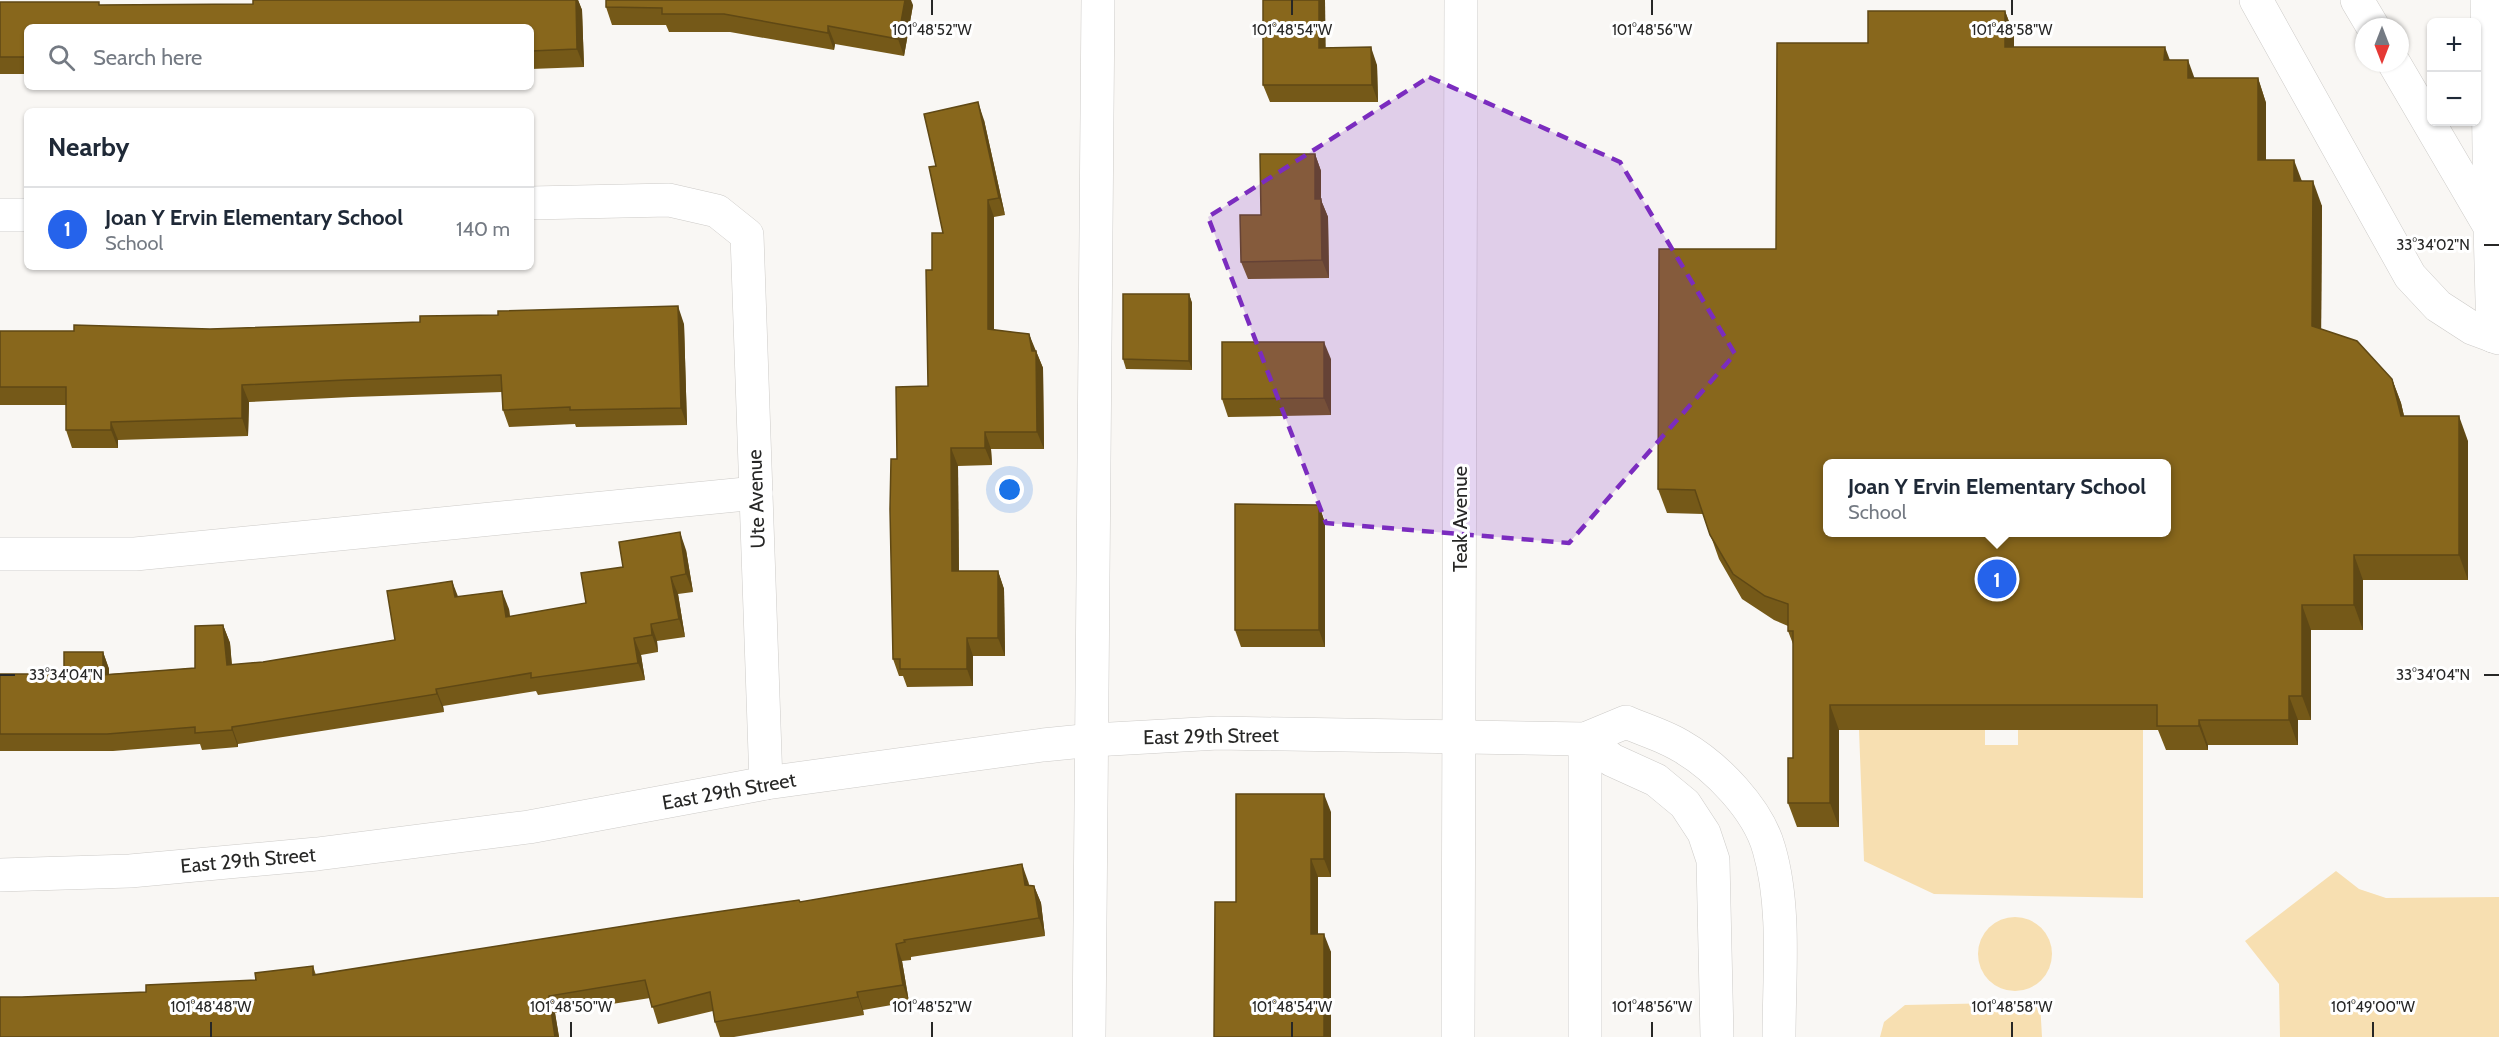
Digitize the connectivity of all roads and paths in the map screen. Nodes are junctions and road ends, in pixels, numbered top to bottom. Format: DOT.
graph roads {
  1 [pos="1098,0"];
  2 [pos="1461,0"];
  3 [pos="2256,0"];
  4 [pos="2357,0"];
  5 [pos="2487,0"];
  6 [pos="2368,18"];
  7 [pos="2399,72"];
  8 [pos="534,203"];
  9 [pos="24,214"];
  10 [pos="0,215"];
  11 [pos="2490,227"];
  12 [pos="2496,337"];
  13 [pos="756,492"];
  14 [pos="0,554"];
  15 [pos="1459,738"];
  16 [pos="1585,739"];
  17 [pos="1093,740"];
  18 [pos="766,783"];
  19 [pos="0,874"];
  20 [pos="1089,1037"];
  21 [pos="1458,1037"];
  22 [pos="1585,1037"];
  23 [pos="1717,1037"];
  24 [pos="1779,1037"];
  1 -- 17 [label="street"];
  2 -- 15 [label="street, Teak Avenue"];
  3 -- 12 [label="street"];
  4 -- 6 [label="street"];
  5 -- 11 [label="street"];
  7 -- 11 [label="street"];
  8 -- 13 [label="street, Ute Avenue"];
  9 -- 10 [label="street"];
  11 -- 12 [label="street"];
  13 -- 14 [label="street"];
  13 -- 18 [label="street, Ute Avenue"];
  15 -- 16 [label="street, East 29th Street"];
  15 -- 17 [label="street, East 29th Street"];
  15 -- 21 [label="street, Teak Avenue"];
  16 -- 22 [label="street"];
  16 -- 23 [label="street"];
  16 -- 24 [label="street"];
  17 -- 18 [label="street, East 29th Street"];
  17 -- 20 [label="street"];
  18 -- 19 [label="street, East 29th Street"];
}
